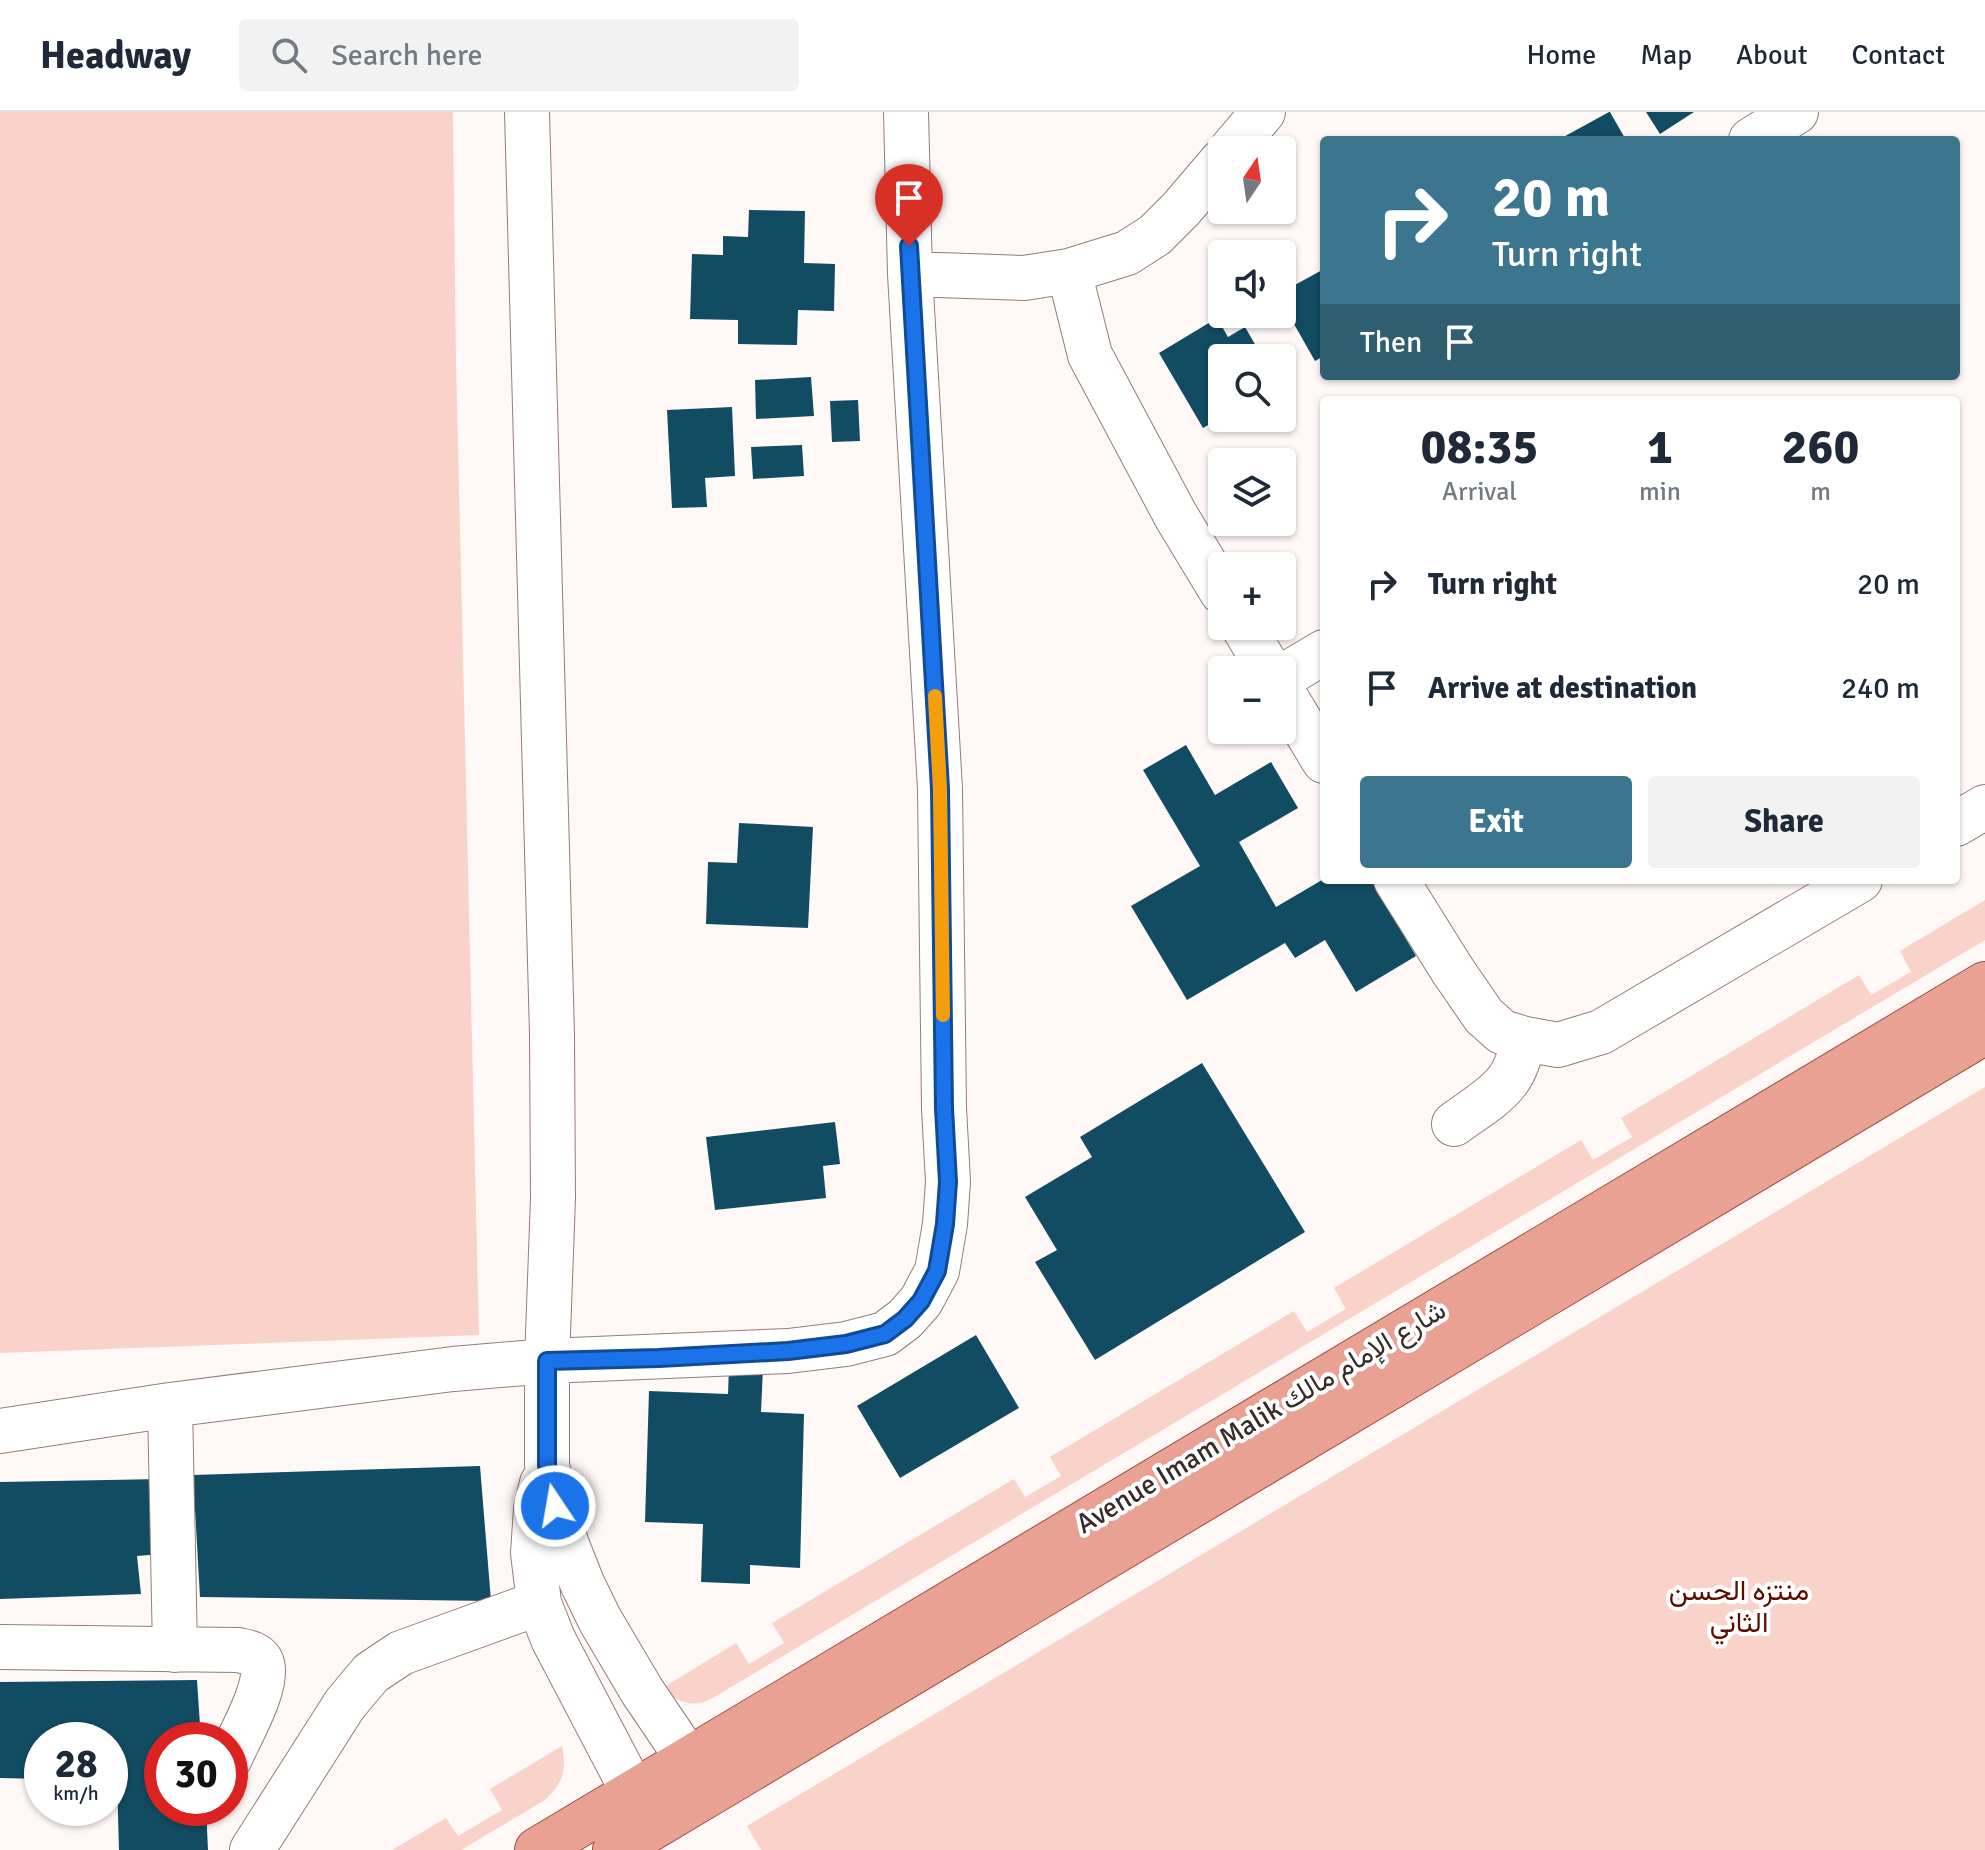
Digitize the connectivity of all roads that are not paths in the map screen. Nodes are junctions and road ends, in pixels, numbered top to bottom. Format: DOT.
graph roads {
  1 [pos="527,112"];
  2 [pos="906,112"];
  3 [pos="1263,112"];
  4 [pos="1796,112"];
  5 [pos="1243,136"];
  6 [pos="1757,136"];
  7 [pos="1208,177"];
  8 [pos="1069,271"];
  9 [pos="910,274"];
  10 [pos="1208,569"];
  11 [pos="1320,654"];
  12 [pos="1296,669"];
  13 [pos="1296,714"];
  14 [pos="1320,754"];
  15 [pos="1985,807"];
  16 [pos="1960,822"];
  17 [pos="1399,884"];
  18 [pos="1853,884"];
  19 [pos="1985,984"];
  20 [pos="1985,1032"];
  21 [pos="1525,1039"];
  22 [pos="1454,1124"];
  23 [pos="547,1361"];
  24 [pos="170,1405"];
  25 [pos="0,1431"];
  26 [pos="547,1465"];
  27 [pos="539,1603"];
  28 [pos="0,1647"];
  29 [pos="175,1650"];
  30 [pos="246,1722"];
  31 [pos="698,1777"];
  32 [pos="643,1810"];
  33 [pos="252,1850"];
  34 [pos="537,1850"];
  35 [pos="615,1850"];
  1 -- 23 [label="street"];
  2 -- 9 [label="street"];
  3 -- 5 [label="street"];
  4 -- 6 [label="street"];
  7 -- 8 [label="street"];
  8 -- 9 [label="street"];
  8 -- 10 [label="street"];
  9 -- 23 [label="street"];
  11 -- 12 [label="street"];
  13 -- 14 [label="street"];
  15 -- 16 [label="street"];
  17 -- 21 [label="street"];
  18 -- 21 [label="street"];
  19 -- 31 [label="main road, Avenue Imam Malik شارع الإمام مالك"];
  20 -- 31 [label="main road, Avenue Imam Malik شارع الإمام مالك"];
  21 -- 22 [label="street"];
  23 -- 24 [label="street"];
  23 -- 26 [label="street"];
  24 -- 25 [label="street"];
  24 -- 29 [label="street"];
  26 -- 27 [label="street"];
  26 -- 31 [label="street"];
  27 -- 32 [label="street"];
  27 -- 33 [label="street"];
  28 -- 29 [label="street"];
  29 -- 30 [label="street"];
  31 -- 32 [label="main road, Avenue Imam Malik شارع الإمام مالك"];
  32 -- 34 [label="main road, Avenue Imam Malik شارع الإمام مالك"];
  32 -- 35 [label="main road, Avenue Imam Malik شارع الإمام مالك"];
}
